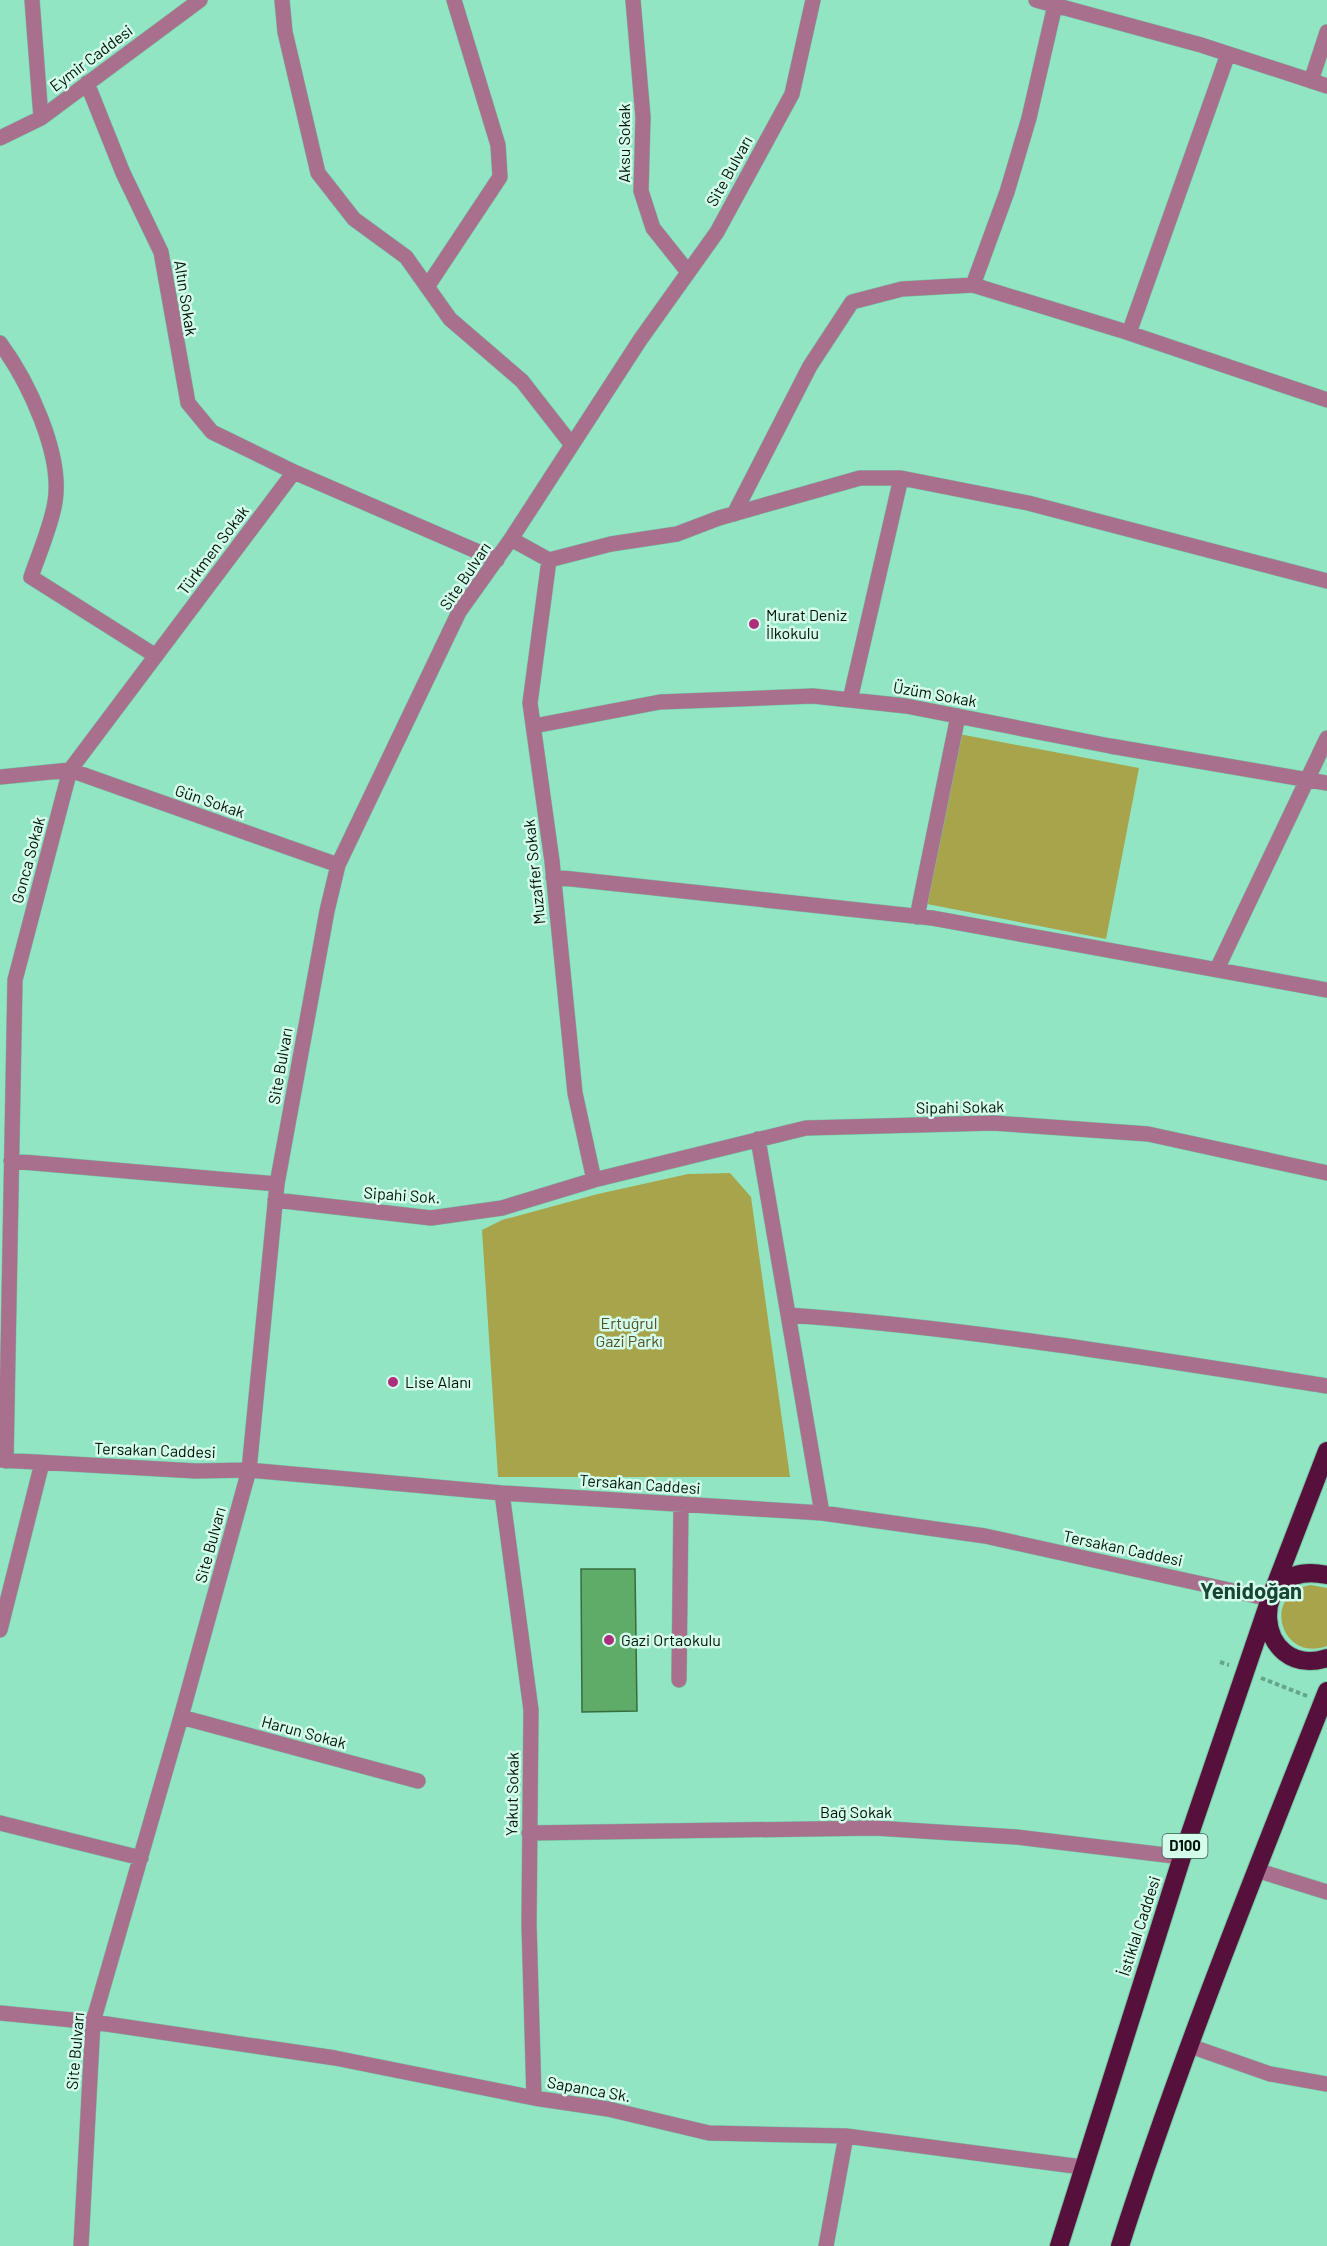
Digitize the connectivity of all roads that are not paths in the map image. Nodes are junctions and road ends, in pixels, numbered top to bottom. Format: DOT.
graph roads {
  1 [pos="32,0"];
  2 [pos="200,0"];
  3 [pos="282,0"];
  4 [pos="454,0"];
  5 [pos="633,0"];
  6 [pos="813,0"];
  7 [pos="1036,0"];
  8 [pos="1055,5"];
  9 [pos="1327,32"];
  10 [pos="1228,54"];
  11 [pos="1311,81"];
  12 [pos="87,83"];
  13 [pos="1327,86"];
  14 [pos="41,118"];
  15 [pos="0,138"];
  16 [pos="688,272"];
  17 [pos="973,285"];
  18 [pos="427,287"];
  19 [pos="1129,333"];
  20 [pos="0,343"];
  21 [pos="1327,400"];
  22 [pos="572,445"];
  23 [pos="294,472"];
  24 [pos="901,478"];
  25 [pos="734,513"];
  26 [pos="511,540"];
  27 [pos="497,560"];
  28 [pos="549,560"];
  29 [pos="1327,580"];
  30 [pos="156,656"];
  31 [pos="850,700"];
  32 [pos="958,716"];
  33 [pos="534,726"];
  34 [pos="1327,738"];
  35 [pos="70,770"];
  36 [pos="0,777"];
  37 [pos="1309,780"];
  38 [pos="1327,783"];
  39 [pos="338,865"];
  40 [pos="553,877"];
  41 [pos="917,917"];
  42 [pos="1216,969"];
  43 [pos="1327,990"];
  44 [pos="7,1066"];
  45 [pos="759,1139"];
  46 [pos="11,1161"];
  47 [pos="1327,1173"];
  48 [pos="594,1180"];
  49 [pos="277,1184"];
  50 [pos="275,1200"];
  51 [pos="788,1315"];
  52 [pos="1327,1386"];
  53 [pos="1327,1451"];
  54 [pos="3,1461"];
  55 [pos="42,1463"];
  56 [pos="249,1470"];
  57 [pos="502,1493"];
  58 [pos="681,1504"];
  59 [pos="822,1513"];
  60 [pos="1327,1575"];
  61 [pos="1270,1599"];
  62 [pos="0,1630"];
  63 [pos="1327,1658"];
  64 [pos="679,1680"];
  65 [pos="1325,1696"];
  66 [pos="182,1717"];
  67 [pos="418,1781"];
  68 [pos="0,1823"];
  69 [pos="529,1833"];
  70 [pos="1182,1857"];
  71 [pos="141,1858"];
  72 [pos="1257,1870"];
  73 [pos="1327,1892"];
  74 [pos="0,2013"];
  75 [pos="93,2022"];
  76 [pos="1190,2046"];
  77 [pos="1327,2084"];
  78 [pos="534,2098"];
  79 [pos="846,2136"];
  80 [pos="1082,2168"];
  81 [pos="81,2246"];
  82 [pos="826,2246"];
  83 [pos="1059,2246"];
  84 [pos="1120,2246"];
  1 -- 14 [label="street"];
  2 -- 12 [label="street, Eymir Caddesi"];
  3 -- 18 [label="street"];
  4 -- 18 [label="street"];
  5 -- 16 [label="street, Aksu Sokak"];
  6 -- 16 [label="street, Site Bulvarı"];
  7 -- 8 [label="street"];
  8 -- 10 [label="street"];
  8 -- 17 [label="street"];
  9 -- 11 [label="street"];
  10 -- 11 [label="street"];
  10 -- 19 [label="street"];
  11 -- 13 [label="street"];
  12 -- 14 [label="street, Eymir Caddesi"];
  12 -- 23 [label="street, Altın Sokak"];
  14 -- 15 [label="street, Eymir Caddesi"];
  16 -- 22 [label="street, Site Bulvarı"];
  17 -- 19 [label="street"];
  17 -- 25 [label="street"];
  18 -- 22 [label="street"];
  19 -- 21 [label="street"];
  20 -- 30 [label="street"];
  22 -- 26 [label="street, Site Bulvarı"];
  23 -- 27 [label="street"];
  23 -- 30 [label="street, Türkmen Sokak"];
  24 -- 25 [label="street"];
  24 -- 29 [label="street"];
  24 -- 31 [label="street"];
  25 -- 28 [label="street"];
  26 -- 27 [label="street, Site Bulvarı"];
  26 -- 28 [label="street"];
  27 -- 39 [label="street, Site Bulvarı"];
  28 -- 33 [label="street, Muzaffer Sokak"];
  30 -- 35 [label="street, Türkmen Sokak"];
  31 -- 32 [label="street, Üzüm Sokak"];
  31 -- 33 [label="street, Üzüm Sokak"];
  32 -- 37 [label="street, Üzüm Sokak"];
  32 -- 41 [label="street"];
  33 -- 40 [label="street, Muzaffer Sokak"];
  34 -- 37 [label="street"];
  35 -- 36 [label="street"];
  35 -- 39 [label="street, Gün Sokak"];
  35 -- 44 [label="street, Gonca Sokak"];
  37 -- 38 [label="street, Üzüm Sokak"];
  37 -- 42 [label="street"];
  39 -- 49 [label="street, Site Bulvarı"];
  40 -- 41 [label="street"];
  40 -- 48 [label="street, Muzaffer Sokak"];
  41 -- 42 [label="street"];
  42 -- 43 [label="street"];
  44 -- 46 [label="street, Gonca Sokak"];
  45 -- 47 [label="street, Sipahi Sokak"];
  45 -- 48 [label="street, Sipahi Sokak"];
  45 -- 51 [label="street"];
  46 -- 49 [label="street"];
  46 -- 54 [label="street, Gonca Sokak"];
  48 -- 50 [label="street, Sipahi Sok."];
  49 -- 50 [label="street, Site Bulvarı"];
  50 -- 56 [label="street, Site Bulvarı"];
  51 -- 52 [label="street"];
  51 -- 59 [label="street"];
  53 -- 61 [label="highway, İstiklal Caddesi / D100"];
  54 -- 55 [label="street, Tersakan Caddesi"];
  55 -- 56 [label="street, Tersakan Caddesi"];
  55 -- 62 [label="street"];
  56 -- 57 [label="street, Tersakan Caddesi"];
  56 -- 66 [label="street, Site Bulvarı"];
  57 -- 58 [label="street, Tersakan Caddesi"];
  57 -- 69 [label="street, Yakut Sokak"];
  58 -- 59 [label="street, Tersakan Caddesi"];
  58 -- 64 [label="street"];
  59 -- 61 [label="street, Tersakan Caddesi"];
  60 -- 61 [label="highway"];
  61 -- 63 [label="highway"];
  61 -- 70 [label="highway, İstiklal Caddesi / D100"];
  65 -- 72 [label="highway"];
  66 -- 67 [label="street, Harun Sokak"];
  66 -- 71 [label="street, Site Bulvarı"];
  68 -- 71 [label="street"];
  69 -- 70 [label="street, Bağ Sokak"];
  69 -- 78 [label="street, Yakut Sokak"];
  70 -- 80 [label="highway, İstiklal Caddesi / D100"];
  71 -- 75 [label="street, Site Bulvarı"];
  72 -- 73 [label="street"];
  72 -- 76 [label="highway"];
  74 -- 75 [label="street, Sapanca Sk."];
  75 -- 78 [label="street, Sapanca Sk."];
  75 -- 81 [label="street, Site Bulvarı"];
  76 -- 77 [label="street"];
  76 -- 84 [label="highway"];
  78 -- 79 [label="street, Sapanca Sk."];
  79 -- 80 [label="street, Sapanca Sk."];
  79 -- 82 [label="street"];
  80 -- 83 [label="highway, İstiklal Caddesi / D100"];
}
